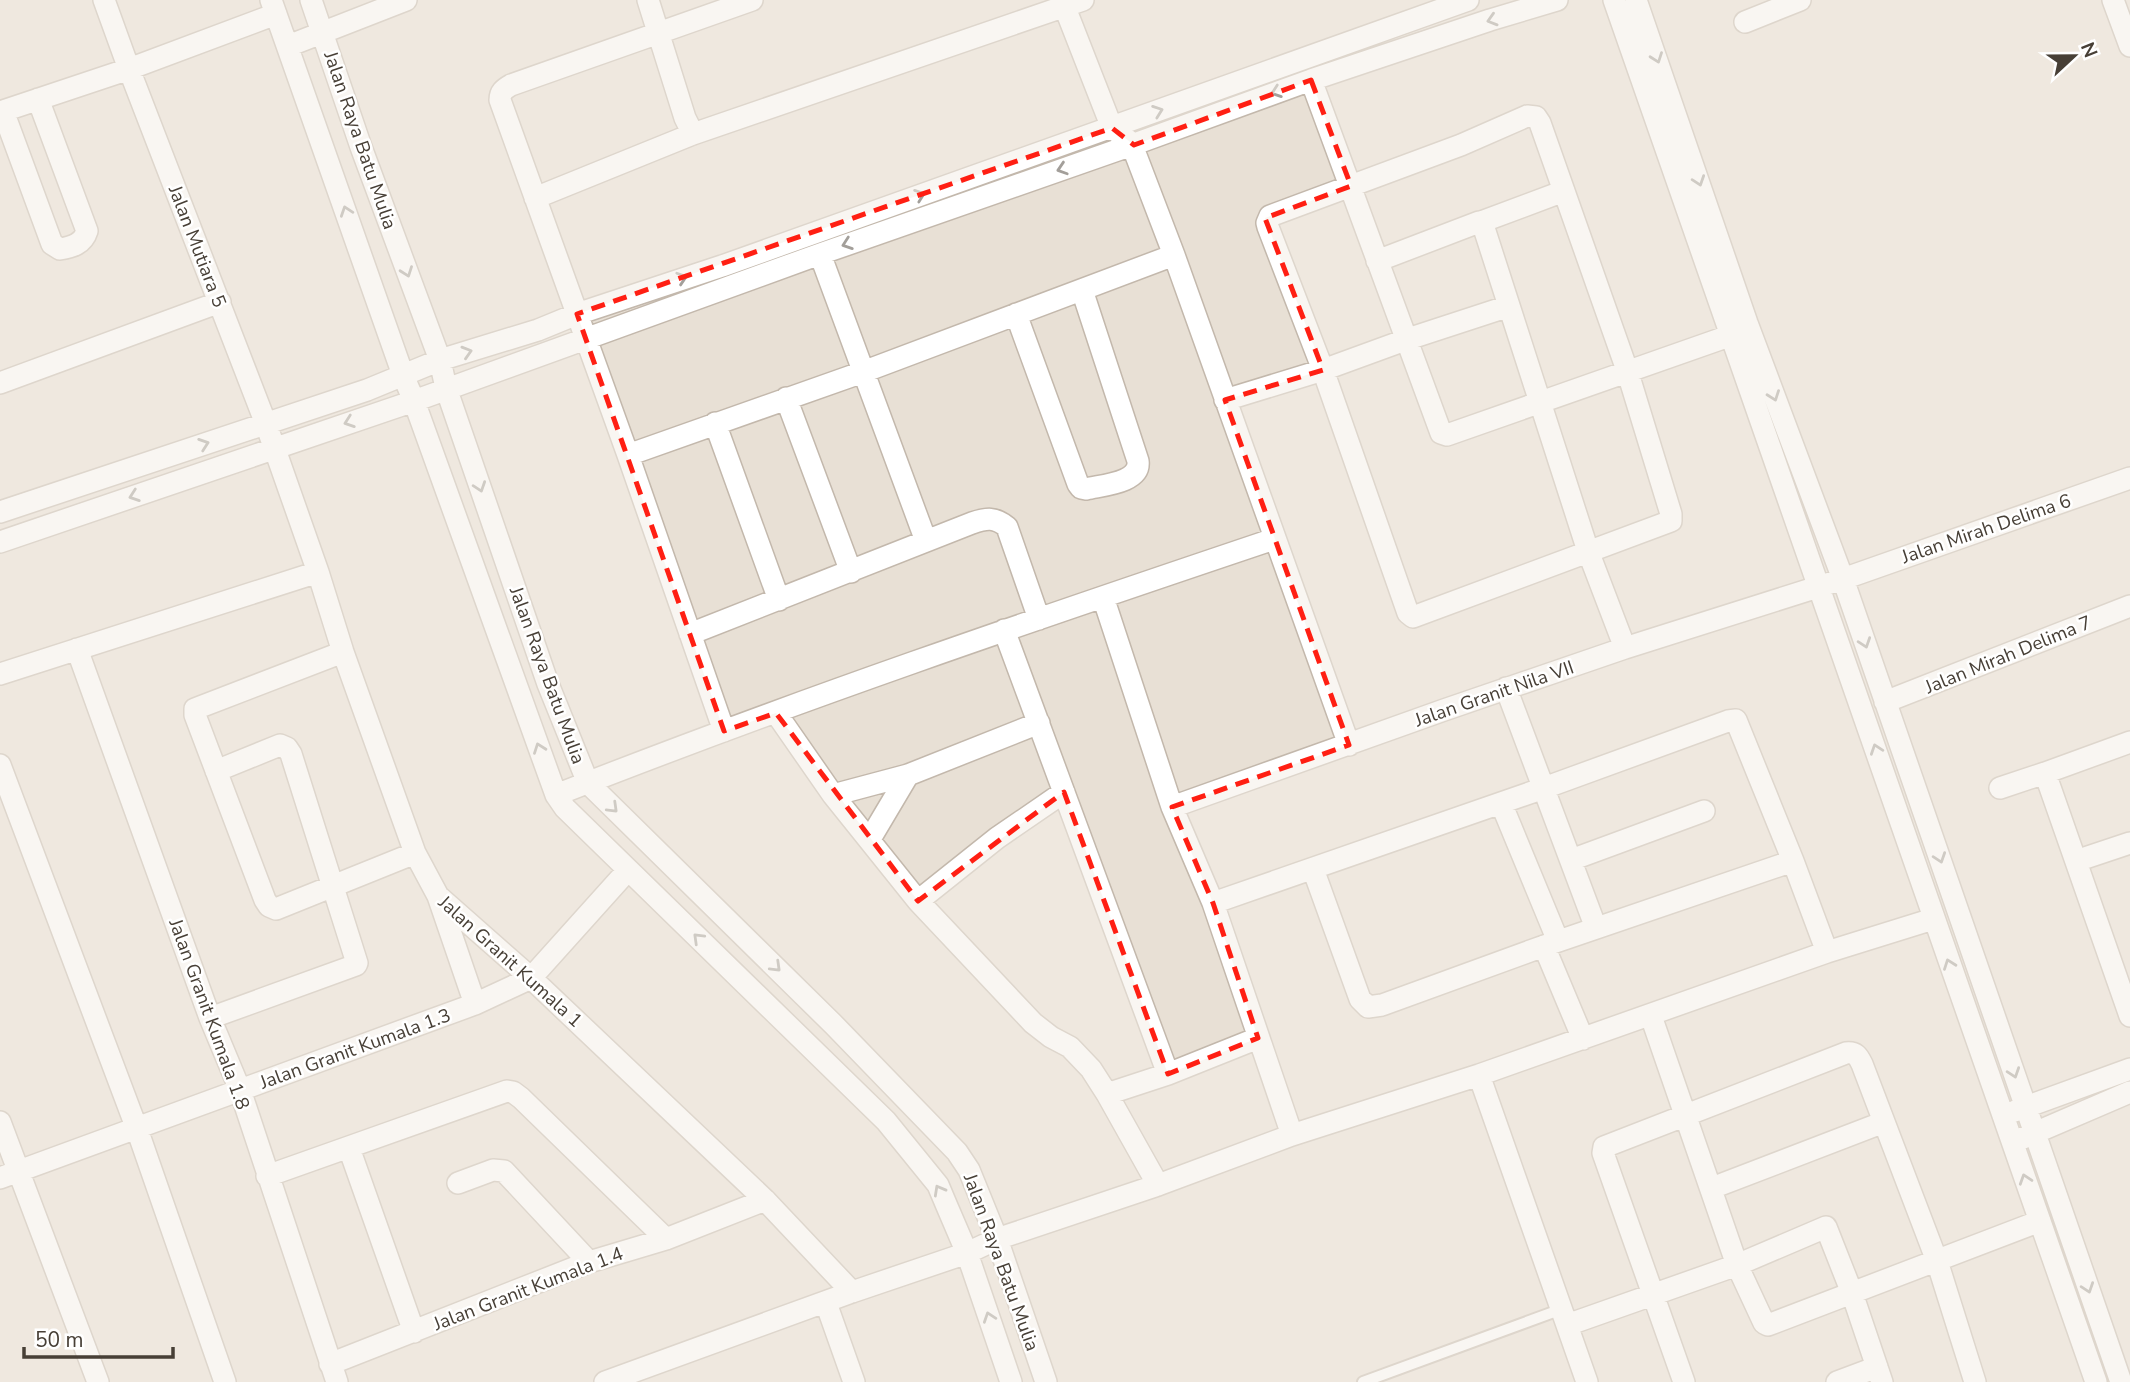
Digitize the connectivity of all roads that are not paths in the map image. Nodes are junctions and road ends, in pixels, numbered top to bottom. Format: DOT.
graph roads {
  1 [pos="104,0"];
  2 [pos="311,0"];
  3 [pos="406,0"];
  4 [pos="648,0"];
  5 [pos="752,0"];
  6 [pos="1468,0"];
  7 [pos="1557,0"];
  8 [pos="1614,0"];
  9 [pos="1636,0"];
  10 [pos="1799,0"];
  11 [pos="2113,0"];
  12 [pos="1070,2"];
  13 [pos="273,7"];
  14 [pos="1745,22"];
  15 [pos="323,32"];
  16 [pos="659,33"];
  17 [pos="288,46"];
  18 [pos="2130,46"];
  19 [pos="129,69"];
  20 [pos="1311,80"];
  21 [pos="38,99"];
  22 [pos="1,111"];
  23 [pos="1112,128"];
  24 [pos="693,134"];
  25 [pos="1132,145"];
  26 [pos="1351,186"];
  27 [pos="1564,191"];
  28 [pos="535,198"];
  29 [pos="1481,222"];
  30 [pos="820,254"];
  31 [pos="1174,255"];
  32 [pos="1377,261"];
  33 [pos="1082,290"];
  34 [pos="220,302"];
  35 [pos="1509,306"];
  36 [pos="577,314"];
  37 [pos="1016,314"];
  38 [pos="1730,336"];
  39 [pos="585,338"];
  40 [pos="1408,338"];
  41 [pos="440,360"];
  42 [pos="1323,370"];
  43 [pos="1627,370"];
  44 [pos="863,372"];
  45 [pos="403,375"];
  46 [pos="0,383"];
  47 [pos="446,388"];
  48 [pos="786,398"];
  49 [pos="1225,400"];
  50 [pos="414,401"];
  51 [pos="1540,403"];
  52 [pos="715,423"];
  53 [pos="266,424"];
  54 [pos="275,448"];
  55 [pos="628,456"];
  56 [pos="2130,478"];
  57 [pos="0,512"];
  58 [pos="1274,539"];
  59 [pos="926,541"];
  60 [pos="0,542"];
  61 [pos="1588,551"];
  62 [pos="318,572"];
  63 [pos="851,572"];
  64 [pos="1843,579"];
  65 [pos="1819,585"];
  66 [pos="1103,597"];
  67 [pos="779,600"];
  68 [pos="2130,606"];
  69 [pos="1039,619"];
  70 [pos="1004,630"];
  71 [pos="690,634"];
  72 [pos="1625,648"];
  73 [pos="77,649"];
  74 [pos="343,652"];
  75 [pos="0,674"];
  76 [pos="1506,688"];
  77 [pos="1885,702"];
  78 [pos="776,713"];
  79 [pos="1038,723"];
  80 [pos="724,731"];
  81 [pos="2130,742"];
  82 [pos="1349,745"];
  83 [pos="0,765"];
  84 [pos="216,771"];
  85 [pos="2045,773"];
  86 [pos="908,775"];
  87 [pos="588,782"];
  88 [pos="1544,788"];
  89 [pos="2000,788"];
  90 [pos="1064,793"];
  91 [pos="556,795"];
  92 [pos="833,795"];
  93 [pos="1501,803"];
  94 [pos="1172,807"];
  95 [pos="1704,811"];
  96 [pos="870,839"];
  97 [pos="2130,844"];
  98 [pos="415,853"];
  99 [pos="1571,860"];
  100 [pos="1793,861"];
  101 [pos="2076,862"];
  102 [pos="1313,869"];
  103 [pos="628,870"];
  104 [pos="332,885"];
  105 [pos="438,896"];
  106 [pos="918,901"];
  107 [pos="1213,903"];
  108 [pos="1933,919"];
  109 [pos="1596,928"];
  110 [pos="1551,943"];
  111 [pos="1827,953"];
  112 [pos="2121,963"];
  113 [pos="531,978"];
  114 [pos="475,1004"];
  115 [pos="1651,1016"];
  116 [pos="2130,1016"];
  117 [pos="210,1018"];
  118 [pos="1258,1038"];
  119 [pos="1583,1039"];
  120 [pos="2130,1069"];
  121 [pos="1168,1074"];
  122 [pos="1479,1075"];
  123 [pos="240,1090"];
  124 [pos="2130,1092"];
  125 [pos="1107,1094"];
  126 [pos="2026,1107"];
  127 [pos="1685,1115"];
  128 [pos="2003,1116"];
  129 [pos="0,1122"];
  130 [pos="1884,1122"];
  131 [pos="137,1129"];
  132 [pos="2034,1133"];
  133 [pos="1292,1135"];
  134 [pos="2013,1142"];
  135 [pos="349,1148"];
  136 [pos="9,1175"];
  137 [pos="267,1176"];
  138 [pos="458,1183"];
  139 [pos="1157,1185"];
  140 [pos="1712,1188"];
  141 [pos="765,1200"];
  142 [pos="2039,1221"];
  143 [pos="997,1238"];
  144 [pos="666,1239"];
  145 [pos="967,1253"];
  146 [pos="1937,1261"];
  147 [pos="589,1262"];
  148 [pos="1737,1265"];
  149 [pos="852,1292"];
  150 [pos="1852,1293"];
  151 [pos="1654,1296"];
  152 [pos="825,1303"];
  153 [pos="1565,1317"];
  154 [pos="414,1332"];
  155 [pos="334,1373"];
  156 [pos="1880,1374"];
  157 [pos="98,1382"];
  158 [pos="225,1382"];
  159 [pos="604,1382"];
  160 [pos="854,1382"];
  161 [pos="1011,1382"];
  162 [pos="1046,1382"];
  163 [pos="1363,1382"];
  164 [pos="1587,1382"];
  165 [pos="1684,1382"];
  166 [pos="1837,1382"];
  167 [pos="1976,1382"];
  168 [pos="2096,1382"];
  169 [pos="2121,1382"];
  1 -- 19 [label="street, Jalan Mutiara 5"];
  2 -- 15 [label="street, Jalan Raya Batu Mulia"];
  3 -- 15 [label="street"];
  4 -- 16 [label="street"];
  5 -- 16 [label="street"];
  23 -- 6 [label="street, one-way"];
  7 -- 20 [label="street, one-way"];
  8 -- 38 [label="street"];
  9 -- 64 [label="street, one-way"];
  10 -- 14 [label="street"];
  11 -- 18 [label="street"];
  12 -- 23 [label="street"];
  12 -- 24 [label="street"];
  13 -- 17 [label="street"];
  13 -- 19 [label="street"];
  15 -- 17 [label="street"];
  15 -- 41 [label="street, Jalan Raya Batu Mulia, one-way"];
  16 -- 24 [label="street"];
  16 -- 28 [label="street"];
  45 -- 17 [label="street, one-way"];
  19 -- 21 [label="street"];
  19 -- 34 [label="street, Jalan Mutiara 5"];
  20 -- 25 [label="street, one-way"];
  20 -- 26 [label="street"];
  21 -- 22 [label="street"];
  21 -- 22 [label="street"];
  23 -- 25 [label="street"];
  36 -- 23 [label="street, one-way"];
  24 -- 28 [label="street"];
  25 -- 30 [label="street, one-way"];
  25 -- 31 [label="street"];
  26 -- 27 [label="street"];
  26 -- 32 [label="street"];
  26 -- 42 [label="street"];
  27 -- 29 [label="street"];
  27 -- 43 [label="street"];
  28 -- 36 [label="street"];
  29 -- 32 [label="street"];
  29 -- 35 [label="street"];
  30 -- 39 [label="street"];
  30 -- 44 [label="street"];
  31 -- 33 [label="street"];
  31 -- 49 [label="street"];
  32 -- 40 [label="street"];
  33 -- 37 [label="street"];
  33 -- 37 [label="street"];
  34 -- 46 [label="street"];
  34 -- 53 [label="street, Jalan Mutiara 5"];
  35 -- 40 [label="street"];
  35 -- 51 [label="street"];
  36 -- 39 [label="street"];
  41 -- 36 [label="street, one-way"];
  37 -- 44 [label="street"];
  38 -- 43 [label="street"];
  38 -- 65 [label="street"];
  39 -- 47 [label="street"];
  39 -- 55 [label="street"];
  40 -- 42 [label="street"];
  40 -- 51 [label="street"];
  41 -- 45 [label="street"];
  41 -- 47 [label="street, Jalan Raya Batu Mulia"];
  42 -- 49 [label="street"];
  42 -- 61 [label="street"];
  43 -- 51 [label="street"];
  43 -- 61 [label="street"];
  44 -- 48 [label="street"];
  44 -- 59 [label="street"];
  45 -- 50 [label="street"];
  45 -- 53 [label="street"];
  47 -- 50 [label="street"];
  47 -- 87 [label="street, Jalan Raya Batu Mulia, one-way"];
  48 -- 52 [label="street"];
  48 -- 63 [label="street"];
  49 -- 58 [label="street"];
  50 -- 54 [label="street, one-way"];
  91 -- 50 [label="street, one-way"];
  51 -- 61 [label="street"];
  52 -- 55 [label="street"];
  52 -- 67 [label="street"];
  53 -- 54 [label="street, Jalan Granit Kumala 1"];
  57 -- 53 [label="street, one-way"];
  54 -- 60 [label="street, one-way"];
  54 -- 62 [label="street, Jalan Granit Kumala 1"];
  55 -- 71 [label="street"];
  56 -- 64 [label="street, Jalan Mirah Delima 6"];
  58 -- 66 [label="street"];
  58 -- 82 [label="street"];
  59 -- 63 [label="street"];
  59 -- 69 [label="street"];
  61 -- 72 [label="street"];
  62 -- 73 [label="street"];
  62 -- 74 [label="street, Jalan Granit Kumala 1"];
  63 -- 67 [label="street"];
  64 -- 65 [label="street, Jalan Mirah Delima 6"];
  64 -- 77 [label="street, one-way"];
  65 -- 72 [label="street, Jalan Granit Nila VII"];
  108 -- 65 [label="street, one-way"];
  66 -- 69 [label="street"];
  66 -- 94 [label="street"];
  67 -- 71 [label="street"];
  68 -- 77 [label="street, Jalan Mirah Delima 7"];
  69 -- 70 [label="street"];
  70 -- 78 [label="street"];
  70 -- 79 [label="street"];
  71 -- 80 [label="street"];
  72 -- 76 [label="street, Jalan Granit Nila VII"];
  73 -- 75 [label="street"];
  73 -- 117 [label="street, Jalan Granit Kumala 1.8"];
  74 -- 84 [label="street"];
  74 -- 98 [label="street, Jalan Granit Kumala 1"];
  76 -- 82 [label="street, Jalan Granit Nila VII"];
  76 -- 88 [label="street"];
  77 -- 126 [label="street, one-way"];
  78 -- 80 [label="street"];
  78 -- 92 [label="street"];
  79 -- 86 [label="street"];
  79 -- 90 [label="street"];
  80 -- 87 [label="street"];
  81 -- 85 [label="street"];
  82 -- 94 [label="street, Jalan Granit Nila VII"];
  83 -- 131 [label="street"];
  84 -- 104 [label="street"];
  84 -- 104 [label="street"];
  85 -- 89 [label="street"];
  85 -- 101 [label="street"];
  86 -- 92 [label="street"];
  86 -- 96 [label="street"];
  87 -- 91 [label="street"];
  87 -- 143 [label="street, Jalan Raya Batu Mulia, one-way"];
  88 -- 93 [label="street"];
  88 -- 99 [label="street"];
  88 -- 100 [label="street"];
  90 -- 106 [label="street"];
  90 -- 121 [label="street"];
  91 -- 103 [label="street"];
  92 -- 96 [label="street"];
  93 -- 102 [label="street"];
  93 -- 110 [label="street"];
  94 -- 107 [label="street"];
  95 -- 99 [label="street"];
  96 -- 106 [label="street"];
  97 -- 101 [label="street"];
  98 -- 104 [label="street"];
  98 -- 105 [label="street, Jalan Granit Kumala 1"];
  99 -- 109 [label="street"];
  100 -- 109 [label="street"];
  100 -- 111 [label="street"];
  101 -- 112 [label="street"];
  102 -- 107 [label="street"];
  102 -- 110 [label="street"];
  103 -- 113 [label="street"];
  145 -- 103 [label="street, one-way"];
  104 -- 117 [label="street"];
  105 -- 113 [label="street, Jalan Granit Kumala 1"];
  105 -- 114 [label="street"];
  106 -- 125 [label="street"];
  107 -- 118 [label="street"];
  108 -- 111 [label="street"];
  128 -- 108 [label="street, one-way"];
  109 -- 110 [label="street"];
  110 -- 119 [label="street"];
  111 -- 115 [label="street"];
  112 -- 116 [label="street"];
  113 -- 114 [label="street, Jalan Granit Kumala 1.3"];
  113 -- 141 [label="street, Jalan Granit Kumala 1"];
  114 -- 123 [label="street, Jalan Granit Kumala 1.3"];
  115 -- 119 [label="street"];
  115 -- 127 [label="street"];
  117 -- 123 [label="street, Jalan Granit Kumala 1.8"];
  118 -- 121 [label="street"];
  118 -- 133 [label="street"];
  119 -- 122 [label="street"];
  120 -- 126 [label="street"];
  121 -- 125 [label="street"];
  122 -- 133 [label="street"];
  122 -- 153 [label="street"];
  123 -- 131 [label="street, Jalan Granit Kumala 1.3"];
  123 -- 137 [label="street, Jalan Granit Kumala 1.8"];
  124 -- 132 [label="street"];
  125 -- 139 [label="street"];
  126 -- 128 [label="street"];
  126 -- 132 [label="street"];
  127 -- 130 [label="street"];
  127 -- 140 [label="street"];
  127 -- 151 [label="street"];
  128 -- 134 [label="street"];
  129 -- 136 [label="street"];
  130 -- 140 [label="street"];
  130 -- 146 [label="street"];
  131 -- 136 [label="street, Jalan Granit Kumala 1.3"];
  131 -- 158 [label="street"];
  132 -- 134 [label="street"];
  132 -- 169 [label="street, one-way"];
  133 -- 139 [label="street"];
  142 -- 134 [label="street, one-way"];
  135 -- 137 [label="street"];
  135 -- 144 [label="street"];
  135 -- 154 [label="street"];
  136 -- 157 [label="street"];
  137 -- 155 [label="street, Jalan Granit Kumala 1.8"];
  138 -- 147 [label="street"];
  139 -- 143 [label="street"];
  140 -- 148 [label="street"];
  141 -- 144 [label="street, Jalan Granit Kumala 1.4"];
  141 -- 149 [label="street, Jalan Granit Kumala 1"];
  142 -- 146 [label="street"];
  142 -- 168 [label="street"];
  143 -- 145 [label="street"];
  143 -- 162 [label="street, Jalan Raya Batu Mulia"];
  144 -- 147 [label="street, Jalan Granit Kumala 1.4"];
  145 -- 149 [label="street"];
  161 -- 145 [label="street, one-way"];
  146 -- 150 [label="street"];
  146 -- 167 [label="street"];
  147 -- 154 [label="street, Jalan Granit Kumala 1.4"];
  148 -- 150 [label="street"];
  148 -- 150 [label="street"];
  148 -- 151 [label="street"];
  149 -- 152 [label="street"];
  150 -- 156 [label="street"];
  151 -- 153 [label="street"];
  151 -- 165 [label="street"];
  152 -- 159 [label="street"];
  152 -- 160 [label="street"];
  153 -- 163 [label="lane"];
  153 -- 164 [label="street"];
  154 -- 155 [label="street, Jalan Granit Kumala 1.4"];
  156 -- 166 [label="street"];
}
